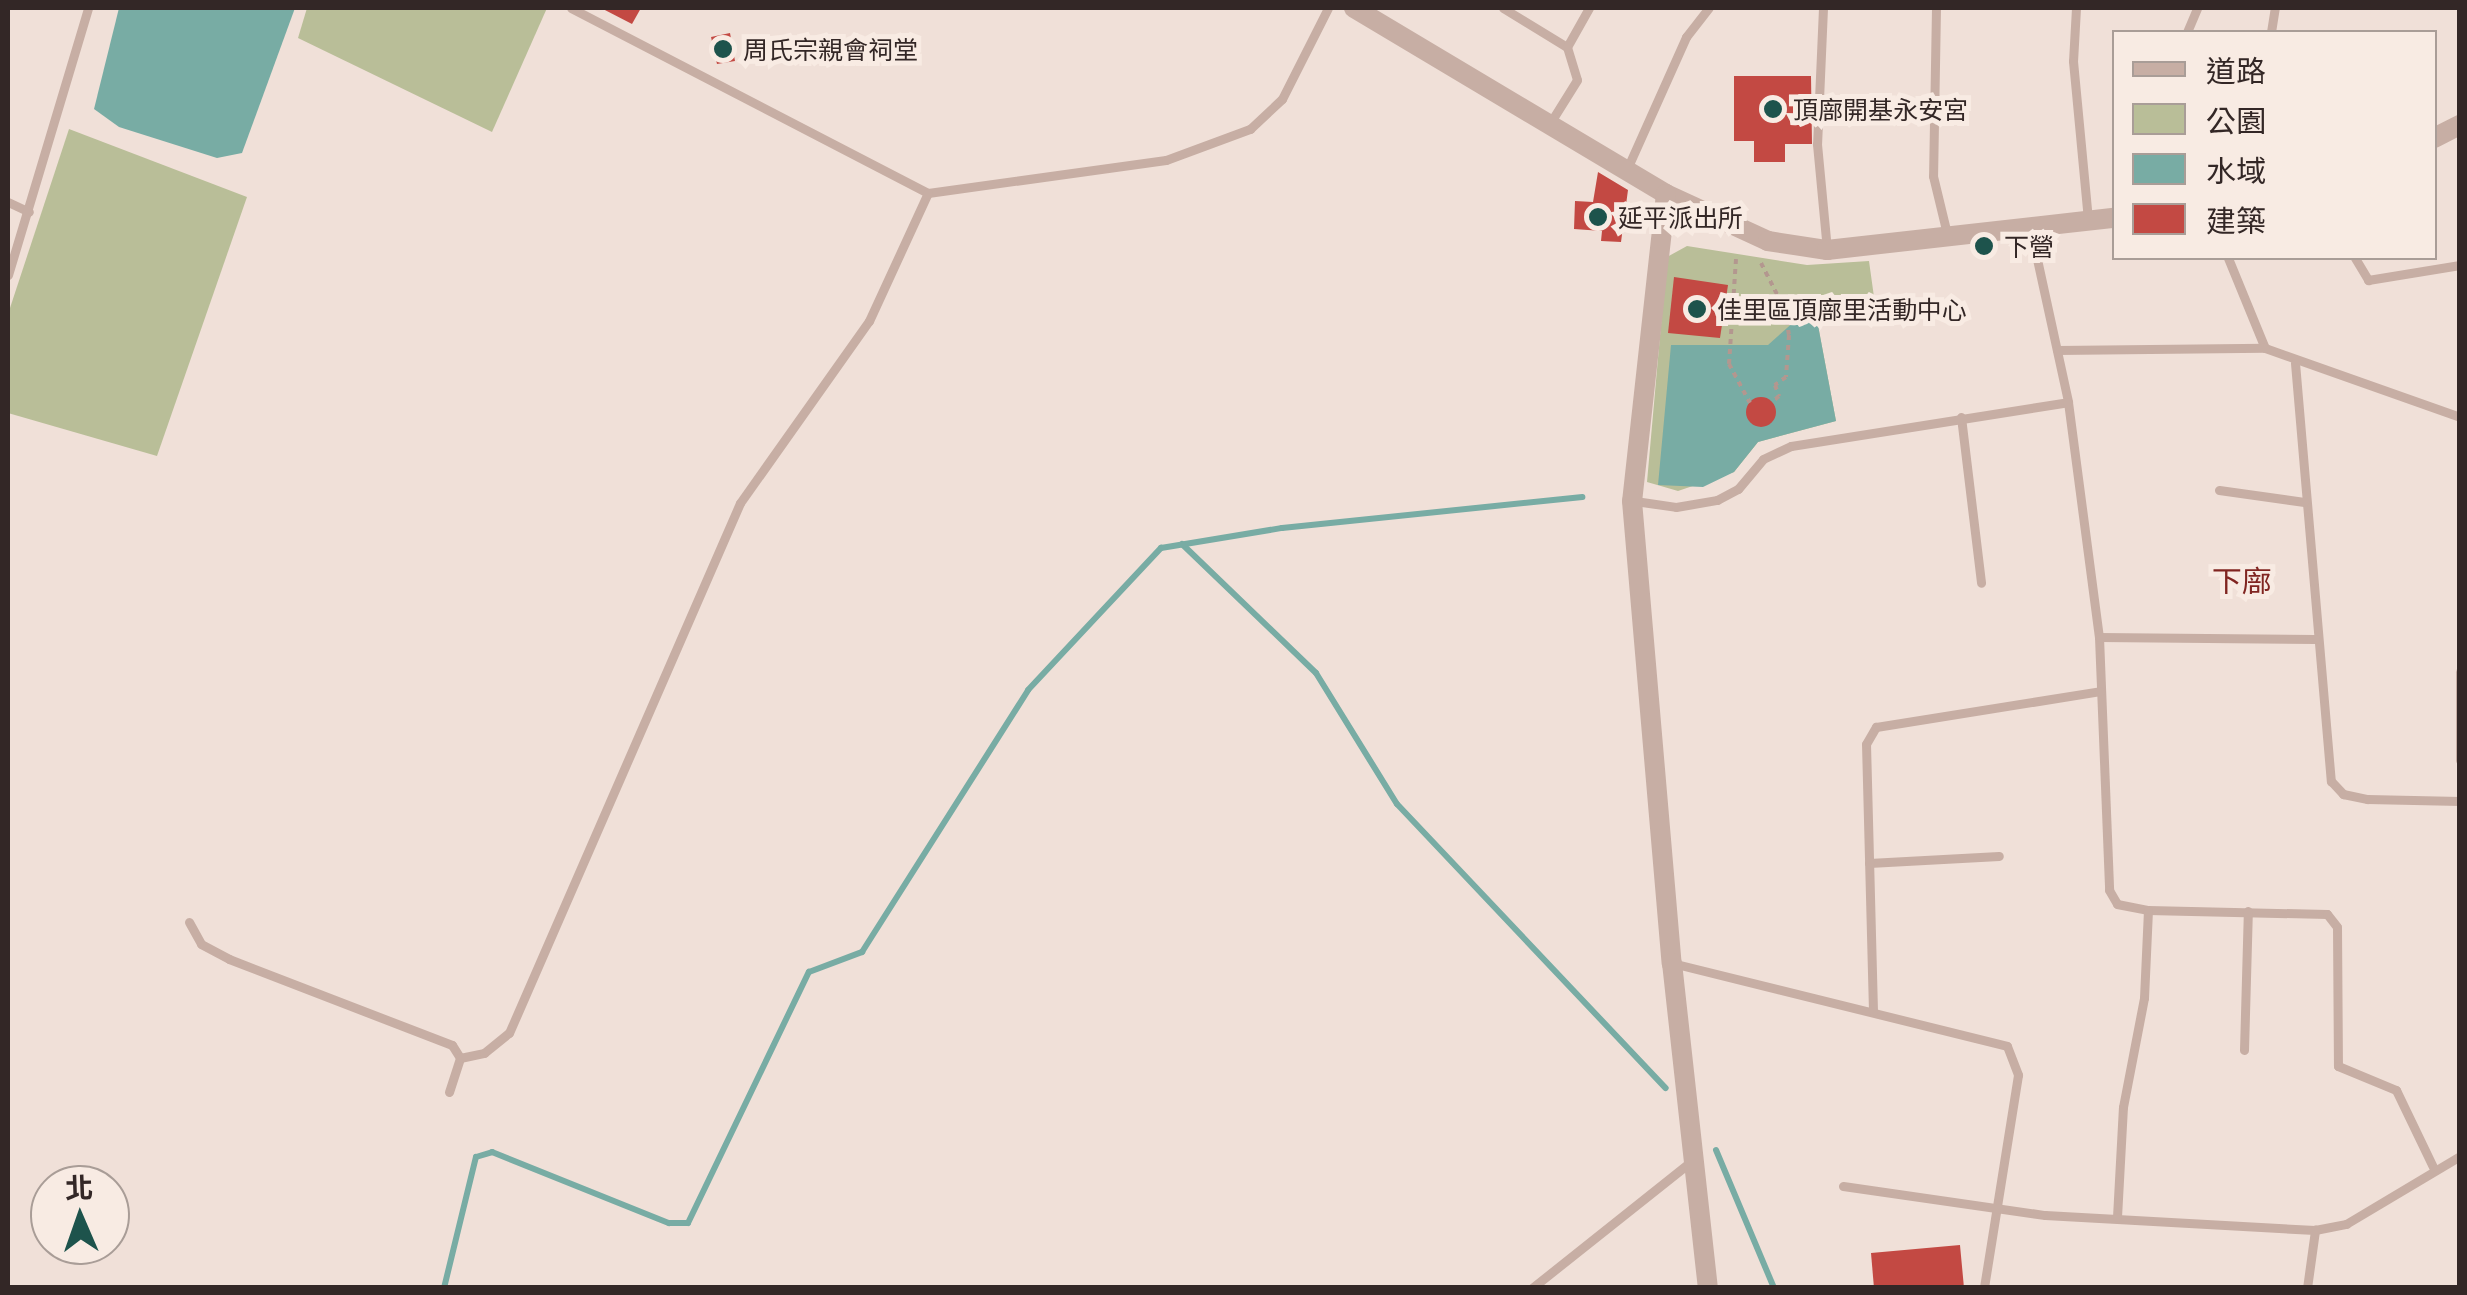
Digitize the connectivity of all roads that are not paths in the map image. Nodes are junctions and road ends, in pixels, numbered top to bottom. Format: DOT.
graph roads {
  1 [pos="88,8"];
  2 [pos="571,8"];
  3 [pos="1328,8"];
  4 [pos="1354,8"];
  5 [pos="1504,8"];
  6 [pos="1589,8"];
  7 [pos="1709,8"];
  8 [pos="1823,8"];
  9 [pos="1936,8"];
  10 [pos="2076,8"];
  11 [pos="1567,47"];
  12 [pos="1552,120"];
  13 [pos="2460,124"];
  14 [pos="2437,136"];
  15 [pos="1626,170"];
  16 [pos="928,194"];
  17 [pos="1666,194"];
  18 [pos="8,202"];
  19 [pos="29,212"];
  20 [pos="2112,218"];
  21 [pos="2088,219"];
  22 [pos="2029,223"];
  23 [pos="1949,241"];
  24 [pos="1827,250"];
  25 [pos="2229,260"];
  26 [pos="2356,260"];
  27 [pos="2460,265"];
  28 [pos="8,275"];
  29 [pos="2265,348"];
  30 [pos="2057,350"];
  31 [pos="2295,362"];
  32 [pos="2068,402"];
  33 [pos="1962,417"];
  34 [pos="2460,417"];
  35 [pos="2219,490"];
  36 [pos="1632,501"];
  37 [pos="2304,502"];
  38 [pos="1981,583"];
  39 [pos="2099,637"];
  40 [pos="2315,639"];
  41 [pos="2460,672"];
  42 [pos="2100,690"];
  43 [pos="2460,760"];
  44 [pos="2460,801"];
  45 [pos="1999,856"];
  46 [pos="1869,863"];
  47 [pos="2148,910"];
  48 [pos="2248,911"];
  49 [pos="189,922"];
  50 [pos="1672,962"];
  51 [pos="1874,1011"];
  52 [pos="2244,1050"];
  53 [pos="460,1058"];
  54 [pos="449,1092"];
  55 [pos="2460,1156"];
  56 [pos="1694,1159"];
  57 [pos="2433,1167"];
  58 [pos="1842,1186"];
  59 [pos="1993,1209"];
  60 [pos="2117,1217"];
  61 [pos="2315,1230"];
  62 [pos="1532,1288"];
  63 [pos="1708,1288"];
  64 [pos="1984,1288"];
  65 [pos="2307,1288"];
  1 -- 19 [label="lane"];
  2 -- 16 [label="lane"];
  3 -- 16 [label="lane"];
  4 -- 12 [label="street"];
  5 -- 11 [label="lane"];
  6 -- 11 [label="lane"];
  7 -- 15 [label="lane"];
  8 -- 24 [label="lane"];
  9 -- 23 [label="lane"];
  10 -- 21 [label="lane"];
  11 -- 12 [label="lane"];
  12 -- 15 [label="street"];
  13 -- 14 [label="street"];
  15 -- 17 [label="street"];
  16 -- 53 [label="lane"];
  17 -- 24 [label="street"];
  17 -- 36 [label="street"];
  18 -- 19 [label="lane"];
  19 -- 28 [label="lane"];
  20 -- 21 [label="street"];
  21 -- 22 [label="street"];
  22 -- 23 [label="street"];
  22 -- 30 [label="lane"];
  23 -- 24 [label="street"];
  25 -- 29 [label="lane"];
  26 -- 27 [label="lane"];
  29 -- 30 [label="lane"];
  29 -- 31 [label="lane"];
  30 -- 32 [label="lane"];
  31 -- 34 [label="lane"];
  31 -- 37 [label="lane"];
  32 -- 33 [label="lane"];
  32 -- 39 [label="lane"];
  33 -- 36 [label="lane"];
  33 -- 38 [label="lane"];
  35 -- 37 [label="lane"];
  36 -- 50 [label="street"];
  37 -- 40 [label="lane"];
  39 -- 40 [label="lane"];
  39 -- 42 [label="lane"];
  40 -- 44 [label="lane"];
  41 -- 43 [label="lane"];
  42 -- 46 [label="lane"];
  42 -- 47 [label="lane"];
  45 -- 46 [label="lane"];
  46 -- 51 [label="lane"];
  47 -- 48 [label="lane"];
  47 -- 60 [label="lane"];
  48 -- 52 [label="lane"];
  48 -- 57 [label="lane"];
  49 -- 53 [label="lane"];
  50 -- 51 [label="lane"];
  50 -- 56 [label="street"];
  51 -- 59 [label="lane"];
  53 -- 54 [label="lane"];
  55 -- 57 [label="lane"];
  56 -- 62 [label="lane"];
  56 -- 63 [label="street"];
  57 -- 61 [label="lane"];
  58 -- 59 [label="lane"];
  59 -- 60 [label="lane"];
  59 -- 64 [label="lane"];
  60 -- 61 [label="lane"];
  61 -- 65 [label="lane"];
}
